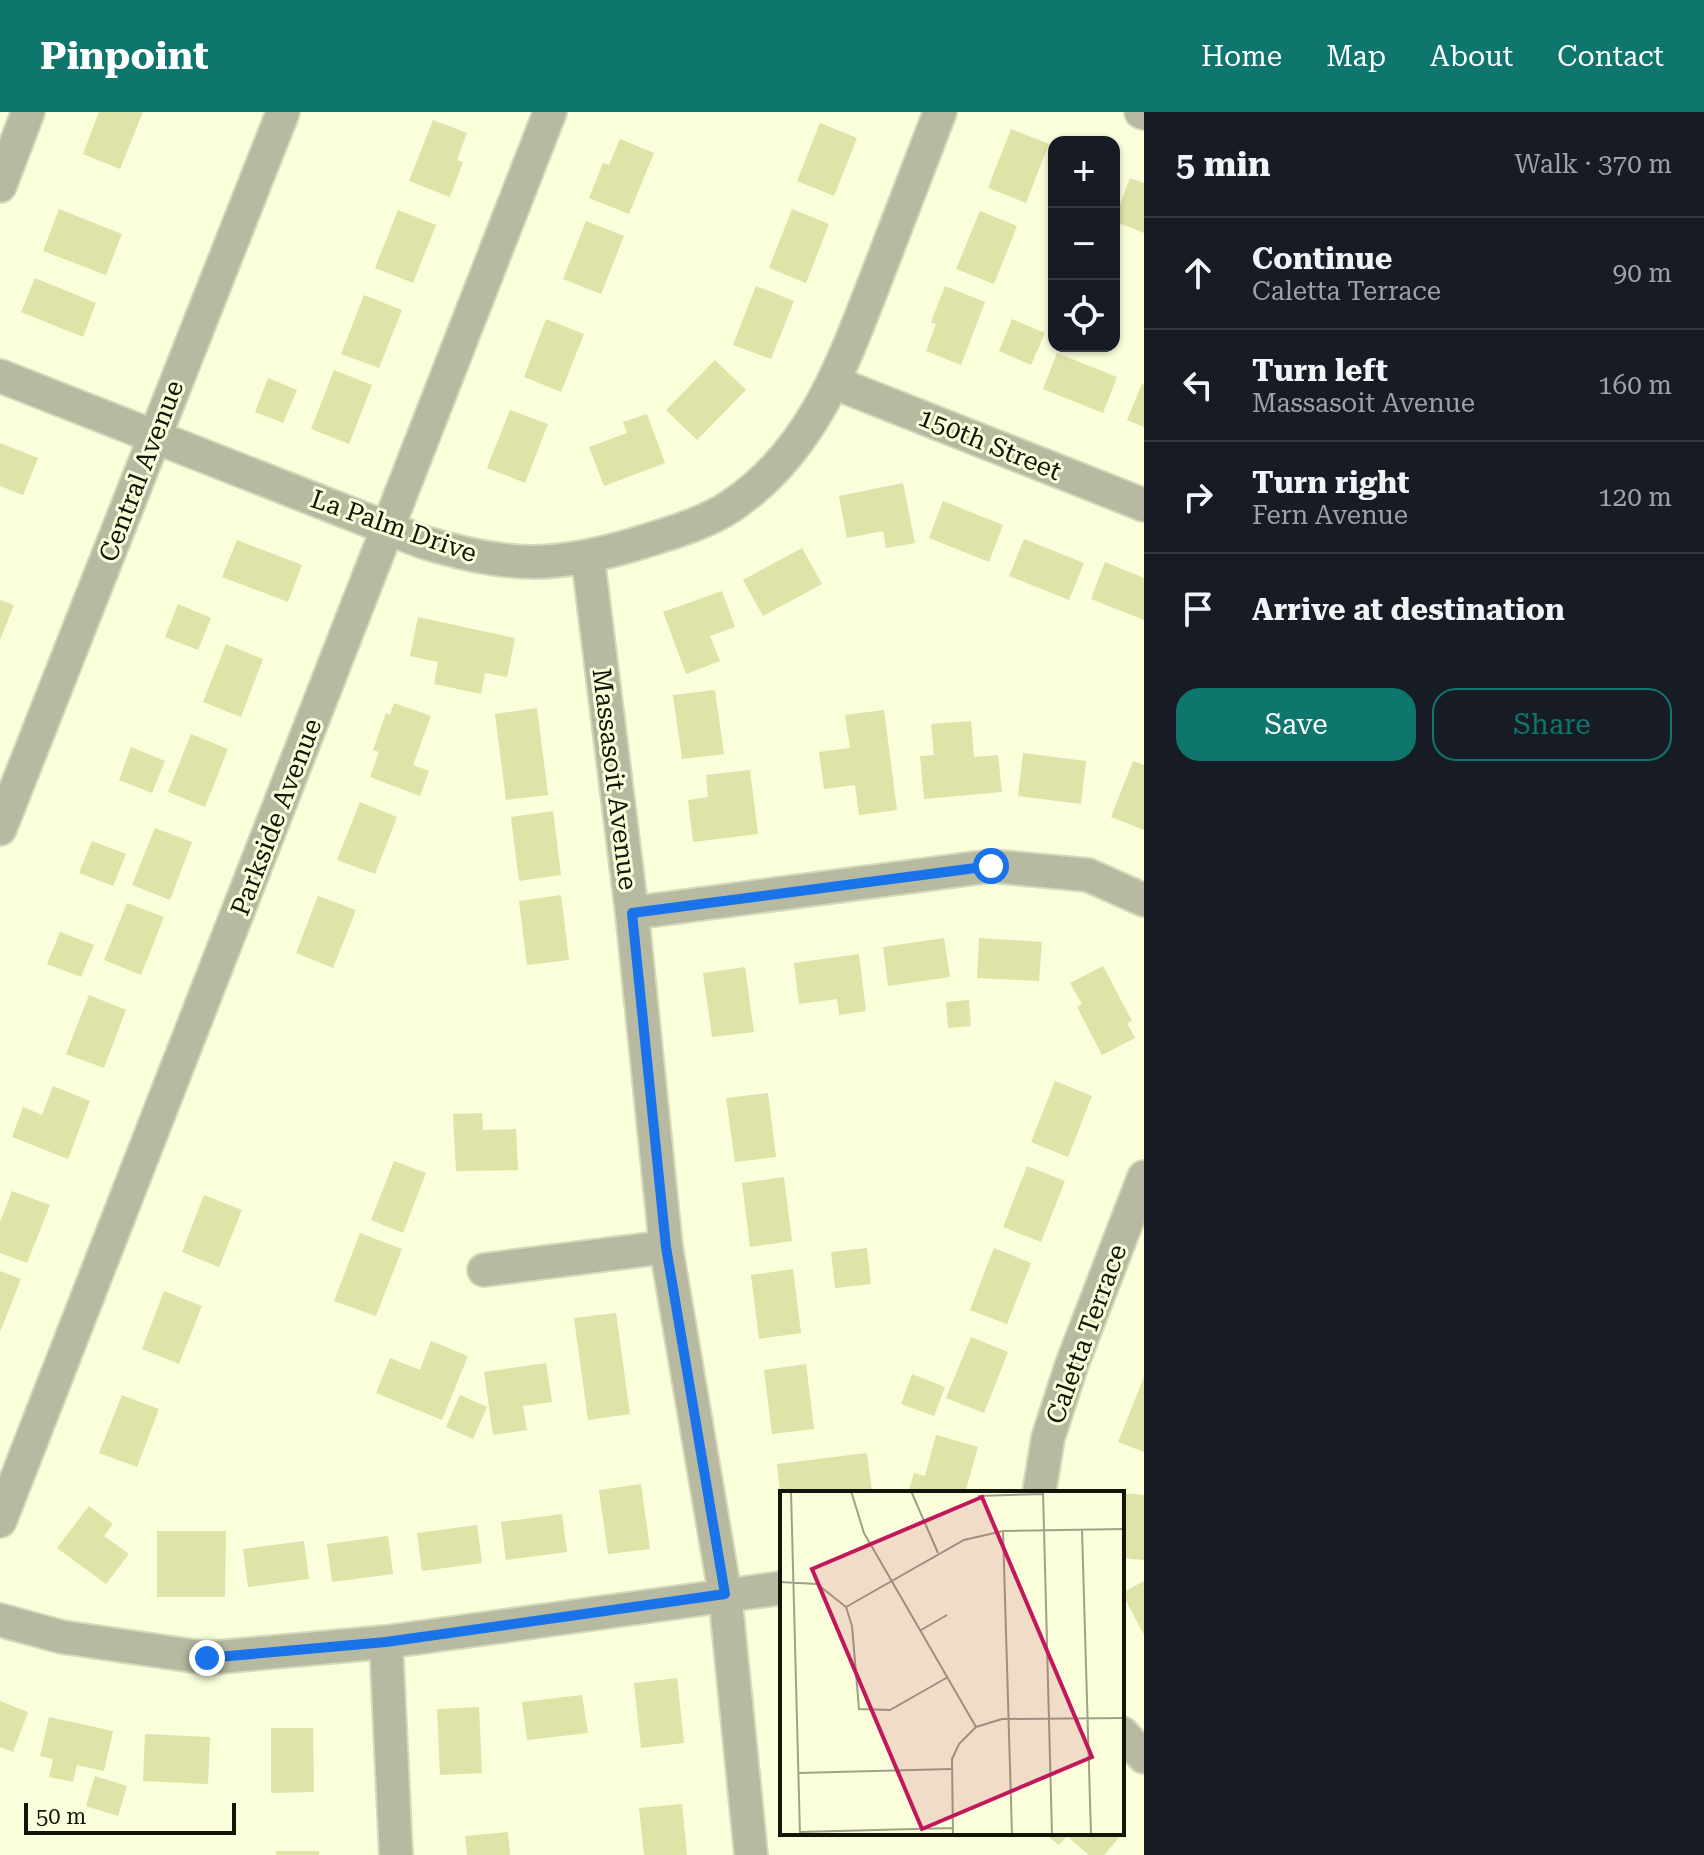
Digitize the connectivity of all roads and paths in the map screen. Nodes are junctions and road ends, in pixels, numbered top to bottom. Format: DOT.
graph roads {
  1 [pos="28,112"];
  2 [pos="283,112"];
  3 [pos="550,112"];
  4 [pos="940,112"];
  5 [pos="0,186"];
  6 [pos="0,376"];
  7 [pos="835,383"];
  8 [pos="155,434"];
  9 [pos="1144,505"];
  10 [pos="388,529"];
  11 [pos="588,559"];
  12 [pos="0,829"];
  13 [pos="1144,900"];
  14 [pos="632,913"];
  15 [pos="1144,1177"];
  16 [pos="666,1247"];
  17 [pos="484,1270"];
  18 [pos="1039,1491"];
  19 [pos="0,1521"];
  20 [pos="780,1588"];
  21 [pos="725,1594"];
  22 [pos="0,1620"];
  23 [pos="386,1642"];
  24 [pos="1124,1735"];
  25 [pos="1144,1757"];
  26 [pos="396,1855"];
  27 [pos="751,1855"];
  1 -- 5 [label="street"];
  2 -- 8 [label="street, Central Avenue"];
  3 -- 10 [label="street, Parkside Avenue"];
  4 -- 7 [label="street, La Palm Drive"];
  6 -- 8 [label="street, La Palm Drive"];
  7 -- 9 [label="street, 150th Street"];
  7 -- 11 [label="street, La Palm Drive"];
  8 -- 10 [label="street, La Palm Drive"];
  8 -- 12 [label="street, Central Avenue"];
  10 -- 11 [label="street, La Palm Drive"];
  10 -- 19 [label="street, Parkside Avenue"];
  11 -- 14 [label="street, Massasoit Avenue"];
  13 -- 14 [label="street"];
  14 -- 16 [label="street, Massasoit Avenue"];
  15 -- 18 [label="street, Caletta Terrace"];
  16 -- 17 [label="street"];
  16 -- 21 [label="street, Massasoit Avenue"];
  20 -- 21 [label="street"];
  21 -- 23 [label="street"];
  21 -- 27 [label="street, Massasoit Avenue"];
  22 -- 23 [label="street"];
  23 -- 26 [label="street"];
  24 -- 25 [label="street"];
}
